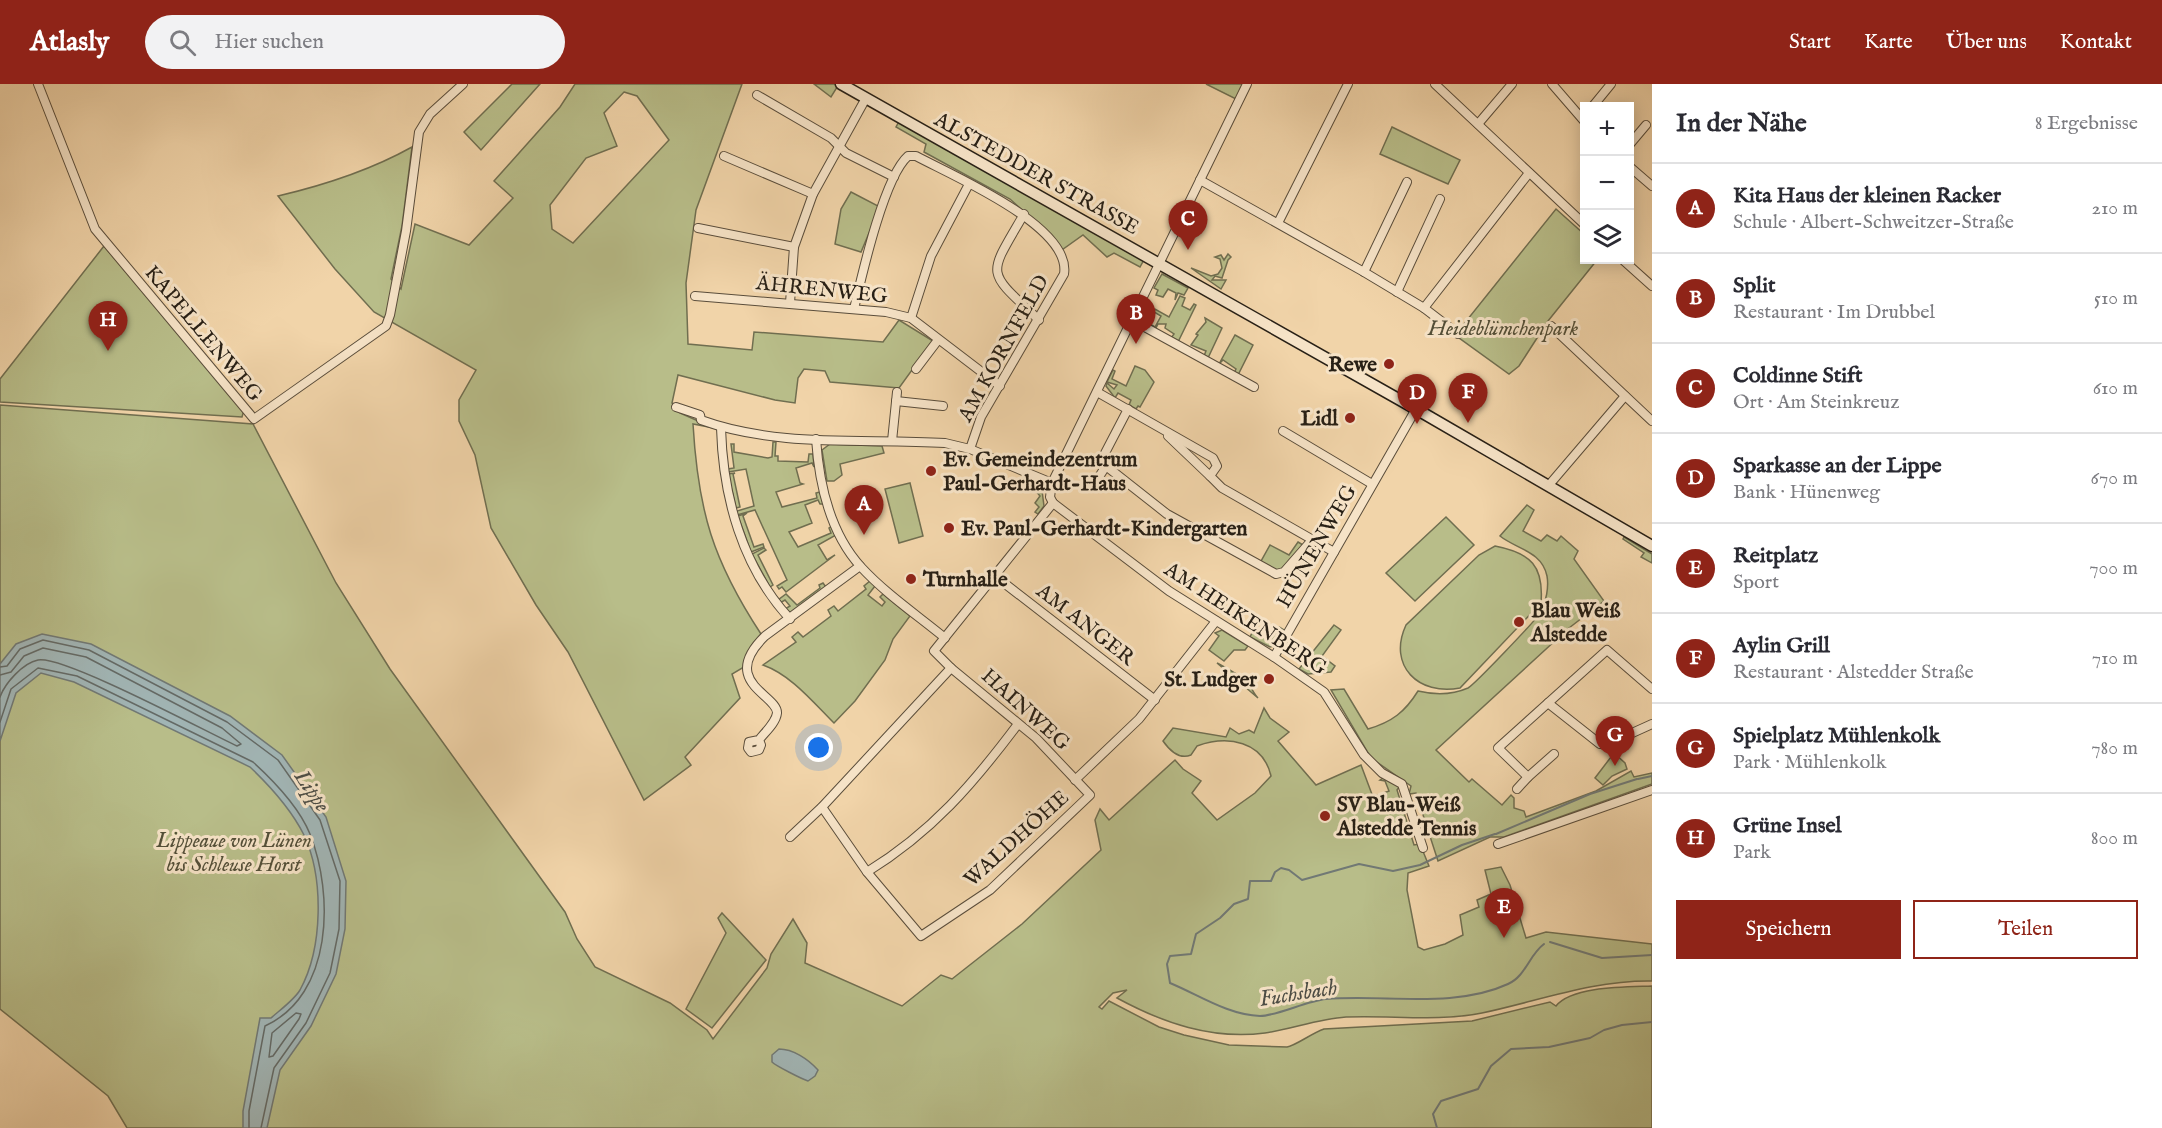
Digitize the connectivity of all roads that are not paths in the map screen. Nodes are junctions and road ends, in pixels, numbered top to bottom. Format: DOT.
graph roads {
  1 [pos="38,84"];
  2 [pos="463,84"];
  3 [pos="841,84"];
  4 [pos="1247,84"];
  5 [pos="1348,84"];
  6 [pos="1435,84"];
  7 [pos="1512,84"];
  8 [pos="1552,84"];
  9 [pos="1611,84"];
  10 [pos="757,95"];
  11 [pos="866,98"];
  12 [pos="1596,102"];
  13 [pos="1580,114"];
  14 [pos="1478,124"];
  15 [pos="1646,125"];
  16 [pos="1634,138"];
  17 [pos="839,145"];
  18 [pos="724,156"];
  19 [pos="1634,171"];
  20 [pos="1529,174"];
  21 [pos="894,177"];
  22 [pos="1200,180"];
  23 [pos="1407,183"];
  24 [pos="969,184"];
  25 [pos="1652,186"];
  26 [pos="813,194"];
  27 [pos="1440,199"];
  28 [pos="1024,214"];
  29 [pos="1580,220"];
  30 [pos="1278,223"];
  31 [pos="698,228"];
  32 [pos="794,247"];
  33 [pos="1159,264"];
  34 [pos="1627,264"];
  35 [pos="1364,272"];
  36 [pos="1652,286"];
  37 [pos="1397,292"];
  38 [pos="695,296"];
  39 [pos="790,303"];
  40 [pos="1424,308"];
  41 [pos="854,309"];
  42 [pos="911,318"];
  43 [pos="1039,320"];
  44 [pos="1132,320"];
  45 [pos="1551,326"];
  46 [pos="1458,334"];
  47 [pos="938,340"];
  48 [pos="916,369"];
  49 [pos="1000,386"];
  50 [pos="1254,387"];
  51 [pos="1097,392"];
  52 [pos="1625,396"];
  53 [pos="943,406"];
  54 [pos="676,407"];
  55 [pos="1128,409"];
  56 [pos="1416,409"];
  57 [pos="1652,421"];
  58 [pos="1158,427"];
  59 [pos="721,428"];
  60 [pos="1283,431"];
  61 [pos="816,439"];
  62 [pos="892,441"];
  63 [pos="970,449"];
  64 [pos="1106,466"];
  65 [pos="1210,476"];
  66 [pos="1052,483"];
  67 [pos="1372,484"];
  68 [pos="1549,485"];
  69 [pos="1093,486"];
  70 [pos="1053,503"];
  71 [pos="1312,540"];
  72 [pos="1652,546"];
  73 [pos="1334,552"];
  74 [pos="860,566"];
  75 [pos="995,576"];
  76 [pos="790,619"];
  77 [pos="1216,621"];
  78 [pos="945,638"];
  79 [pos="1274,657"];
  80 [pos="951,668"];
  81 [pos="1652,689"];
  82 [pos="1155,700"];
  83 [pos="1548,703"];
  84 [pos="1018,724"];
  85 [pos="1652,724"];
  86 [pos="759,740"];
  87 [pos="1554,753"];
  88 [pos="1528,777"];
  89 [pos="1075,780"];
  90 [pos="1517,789"];
  91 [pos="1652,790"];
  92 [pos="822,807"];
  93 [pos="790,837"];
  94 [pos="1498,844"];
  95 [pos="1423,848"];
  96 [pos="867,872"];
  1 -- 2 [label="street, KAPELLENWEG"];
  3 -- 11 [label="street, ALSTEDDER STRASSE"];
  4 -- 22 [label="street"];
  5 -- 30 [label="street"];
  6 -- 14 [label="street"];
  7 -- 14 [label="street"];
  8 -- 13 [label="street"];
  9 -- 12 [label="street"];
  10 -- 17 [label="street"];
  11 -- 17 [label="street"];
  11 -- 33 [label="street, ALSTEDDER STRASSE"];
  14 -- 20 [label="street"];
  15 -- 16 [label="street"];
  17 -- 21 [label="street"];
  17 -- 26 [label="street"];
  18 -- 26 [label="street"];
  19 -- 25 [label="street"];
  20 -- 29 [label="street"];
  20 -- 40 [label="street"];
  21 -- 24 [label="street, AM KORNFELD"];
  21 -- 41 [label="street, AM KORNFELD"];
  22 -- 30 [label="street"];
  22 -- 33 [label="street"];
  23 -- 35 [label="street"];
  24 -- 28 [label="street, AM KORNFELD"];
  24 -- 42 [label="street"];
  26 -- 32 [label="street"];
  27 -- 37 [label="street"];
  28 -- 43 [label="street, AM KORNFELD"];
  28 -- 43 [label="street"];
  30 -- 35 [label="street"];
  31 -- 32 [label="street"];
  32 -- 39 [label="street"];
  33 -- 44 [label="street"];
  33 -- 56 [label="street, ALSTEDDER STRASSE"];
  34 -- 36 [label="street"];
  35 -- 37 [label="street"];
  37 -- 40 [label="street"];
  38 -- 39 [label="street, ÄHRENWEG"];
  39 -- 41 [label="street, ÄHRENWEG"];
  40 -- 46 [label="street"];
  41 -- 42 [label="street, ÄHRENWEG"];
  42 -- 47 [label="street, ÄHRENWEG"];
  43 -- 49 [label="street, AM KORNFELD"];
  44 -- 50 [label="street"];
  44 -- 51 [label="street"];
  45 -- 52 [label="street"];
  47 -- 48 [label="street"];
  47 -- 49 [label="street, ÄHRENWEG"];
  49 -- 63 [label="street, AM KORNFELD"];
  51 -- 55 [label="street"];
  51 -- 66 [label="street"];
  52 -- 57 [label="street"];
  52 -- 68 [label="street"];
  53 -- 62 [label="street"];
  54 -- 59 [label="street"];
  55 -- 58 [label="street"];
  55 -- 64 [label="street"];
  56 -- 67 [label="street, HÜNENWEG"];
  56 -- 68 [label="street, ALSTEDDER STRASSE"];
  58 -- 65 [label="street"];
  58 -- 65 [label="street"];
  59 -- 61 [label="street"];
  59 -- 76 [label="street"];
  60 -- 67 [label="street, HÜNENWEG"];
  61 -- 62 [label="street"];
  61 -- 74 [label="street"];
  62 -- 63 [label="street"];
  63 -- 66 [label="street"];
  64 -- 69 [label="street"];
  64 -- 71 [label="street"];
  65 -- 71 [label="street"];
  66 -- 70 [label="street"];
  67 -- 73 [label="street, HÜNENWEG"];
  68 -- 72 [label="street, ALSTEDDER STRASSE"];
  70 -- 75 [label="street"];
  70 -- 77 [label="street, AM HEIKENBERG"];
  71 -- 73 [label="street"];
  73 -- 79 [label="street, HÜNENWEG"];
  74 -- 76 [label="street"];
  74 -- 78 [label="street"];
  75 -- 78 [label="street"];
  75 -- 82 [label="street, AM ANGER"];
  76 -- 86 [label="street"];
  77 -- 79 [label="street, AM HEIKENBERG"];
  77 -- 82 [label="street, WALDHÖHE"];
  78 -- 80 [label="street, HAINWEG"];
  79 -- 95 [label="street, AM HEIKENBERG"];
  80 -- 84 [label="street, HAINWEG"];
  80 -- 92 [label="street"];
  81 -- 83 [label="street"];
  82 -- 89 [label="street, WALDHÖHE"];
  83 -- 85 [label="street"];
  83 -- 88 [label="street"];
  84 -- 89 [label="street, HAINWEG"];
  84 -- 96 [label="street"];
  87 -- 88 [label="street"];
  88 -- 90 [label="street"];
  89 -- 96 [label="street, WALDHÖHE"];
  91 -- 94 [label="street"];
  92 -- 93 [label="street"];
  92 -- 96 [label="street"];
}
